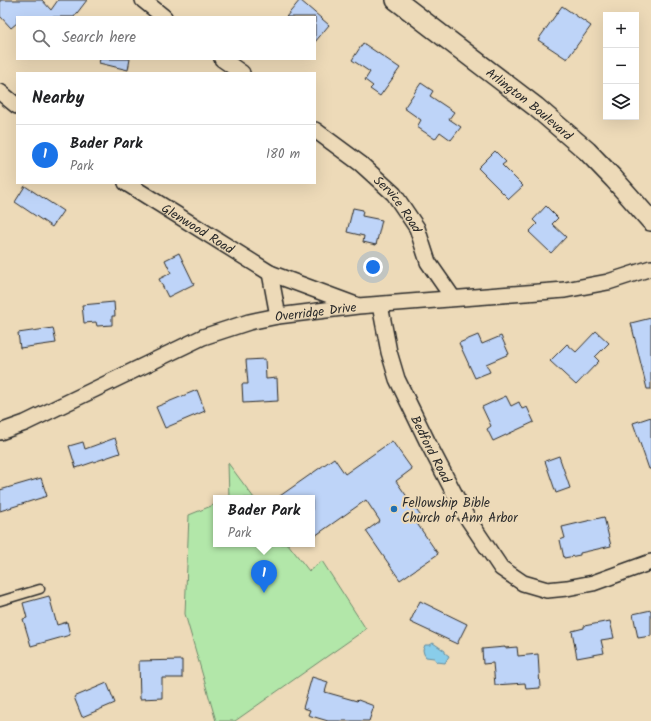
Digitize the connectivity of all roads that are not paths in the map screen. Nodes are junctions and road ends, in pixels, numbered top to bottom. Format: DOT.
graph roads {
  1 [pos="143,0"];
  2 [pos="396,0"];
  3 [pos="163,16"];
  4 [pos="223,60"];
  5 [pos="241,72"];
  6 [pos="0,92"];
  7 [pos="16,105"];
  8 [pos="316,131"];
  9 [pos="128,184"];
  10 [pos="651,221"];
  11 [pos="651,268"];
  12 [pos="270,273"];
  13 [pos="453,298"];
  14 [pos="380,305"];
  15 [pos="358,306"];
  16 [pos="278,316"];
  17 [pos="0,432"];
  18 [pos="651,562"];
  19 [pos="40,589"];
  20 [pos="0,601"];
  1 -- 3 [label="street"];
  2 -- 10 [label="street, Arlington Boulevard"];
  4 -- 5 [label="street"];
  6 -- 7 [label="street"];
  8 -- 13 [label="street, Service Road"];
  9 -- 12 [label="street, Glenwood Road"];
  11 -- 13 [label="street, Overridge Drive"];
  12 -- 15 [label="street, Glenwood Road"];
  12 -- 16 [label="street"];
  13 -- 14 [label="street, Overridge Drive"];
  14 -- 15 [label="street, Overridge Drive"];
  14 -- 18 [label="street, Bedford Road"];
  15 -- 16 [label="street, Overridge Drive"];
  16 -- 17 [label="street, Overridge Drive"];
  19 -- 20 [label="lane"];
}
